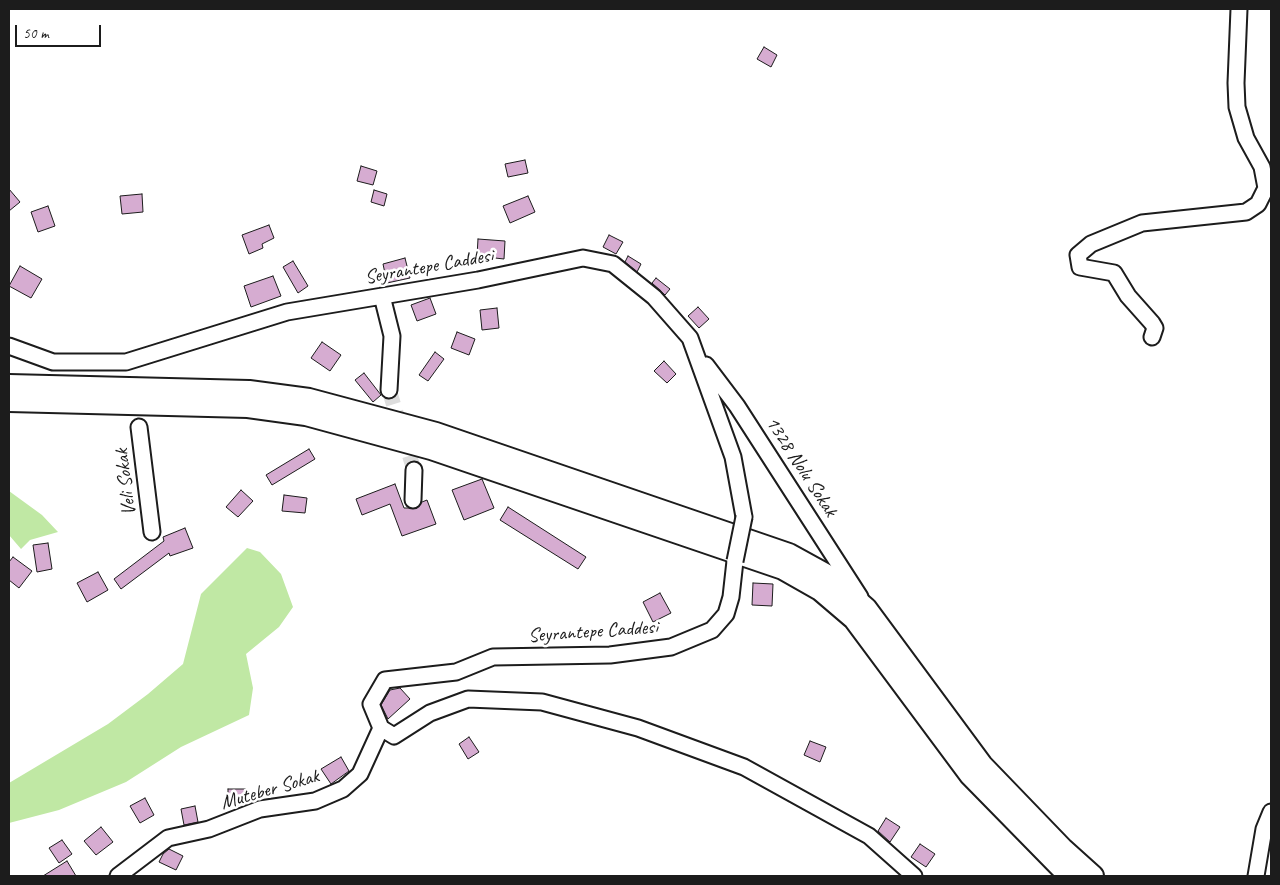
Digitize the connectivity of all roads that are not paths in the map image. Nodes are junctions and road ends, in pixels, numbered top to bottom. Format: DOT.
graph roads {
  1 [pos="1239,9"];
  2 [pos="382,296"];
  3 [pos="1152,337"];
  4 [pos="9,346"];
  5 [pos="694,350"];
  6 [pos="9,385"];
  7 [pos="390,390"];
  8 [pos="9,401"];
  9 [pos="139,427"];
  10 [pos="414,470"];
  11 [pos="413,500"];
  12 [pos="152,532"];
  13 [pos="868,611"];
  14 [pos="381,728"];
  15 [pos="1271,812"];
  16 [pos="1087,875"];
  17 [pos="118,876"];
  18 [pos="914,876"];
  19 [pos="1256,876"];
  1 -- 3 [label="street"];
  2 -- 4 [label="street, Seyrantepe Caddesi"];
  2 -- 5 [label="street, Seyrantepe Caddesi"];
  2 -- 7 [label="street"];
  5 -- 13 [label="street, 1328 Nolu Sokak"];
  5 -- 14 [label="street, Seyrantepe Caddesi, bridge"];
  6 -- 13 [label="main road"];
  8 -- 16 [label="main road"];
  9 -- 12 [label="street, Veli Sokak"];
  10 -- 11 [label="street"];
  13 -- 16 [label="main road"];
  14 -- 17 [label="street, Muteber Sokak"];
  14 -- 18 [label="street"];
  15 -- 19 [label="street"];
}
